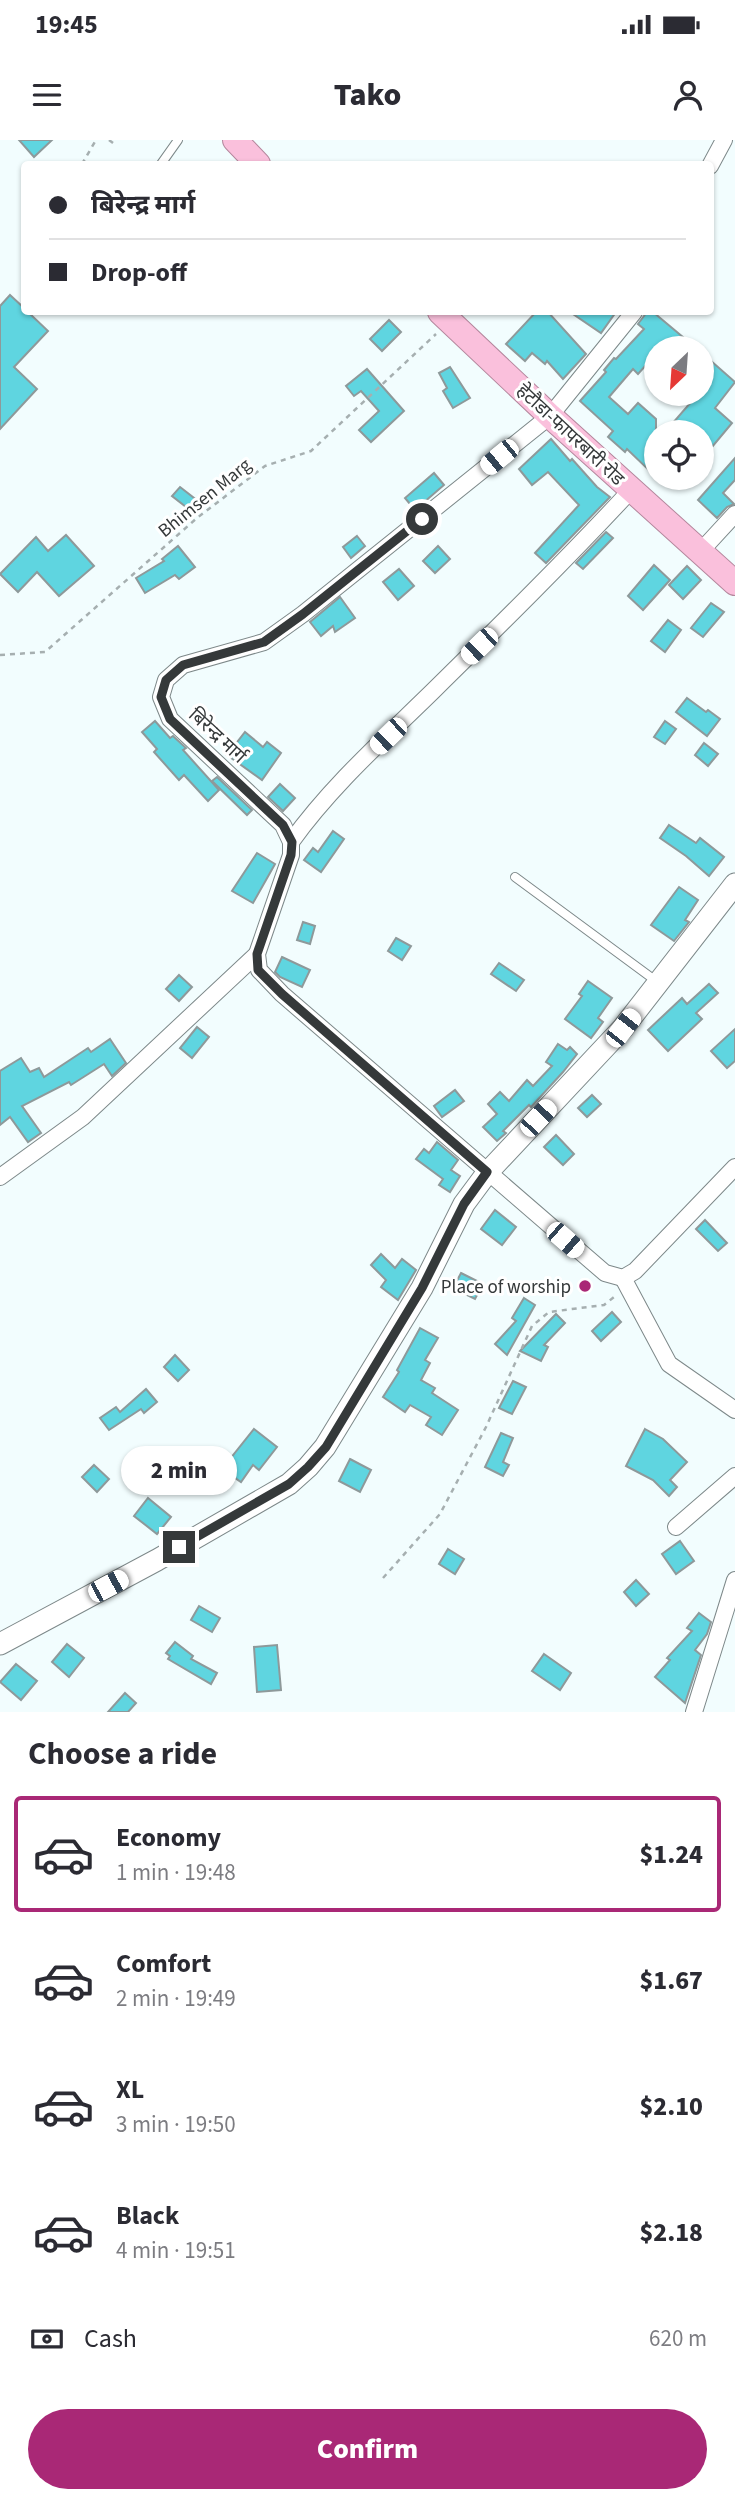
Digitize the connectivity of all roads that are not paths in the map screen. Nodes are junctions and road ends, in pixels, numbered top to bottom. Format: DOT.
graph roads {
  1 [pos="177,140"];
  2 [pos="235,140"];
  3 [pos="724,140"];
  4 [pos="163,161"];
  5 [pos="255,161"];
  6 [pos="713,161"];
  7 [pos="632,315"];
  8 [pos="446,316"];
  9 [pos="550,416"];
  10 [pos="631,491"];
  11 [pos="735,514"];
  12 [pos="700,552"];
  13 [pos="735,583"];
  14 [pos="292,842"];
  15 [pos="514,877"];
  16 [pos="735,884"];
  17 [pos="257,954"];
  18 [pos="658,982"];
  19 [pos="735,1167"];
  20 [pos="487,1172"];
  21 [pos="0,1177"];
  22 [pos="623,1278"];
  23 [pos="735,1410"];
  24 [pos="735,1476"];
  25 [pos="676,1527"];
  26 [pos="735,1580"];
  27 [pos="0,1644"];
  28 [pos="694,1712"];
  1 -- 4 [label="lane"];
  2 -- 5 [label="highway"];
  3 -- 6 [label="street"];
  7 -- 9 [label="street, बिरेन्द्र मार्ग"];
  8 -- 9 [label="highway, हेटौडा-फापरबारी रोड"];
  9 -- 10 [label="highway, हेटौडा-फापरबारी रोड"];
  9 -- 14 [label="street, बिरेन्द्र मार्ग"];
  10 -- 12 [label="highway, हेटौडा-फापरबारी रोड"];
  10 -- 14 [label="street"];
  11 -- 12 [label="street"];
  12 -- 13 [label="highway, हेटौडा-फापरबारी रोड"];
  14 -- 17 [label="street"];
  15 -- 18 [label="lane"];
  16 -- 18 [label="main road"];
  17 -- 20 [label="street"];
  17 -- 21 [label="street"];
  18 -- 20 [label="main road"];
  19 -- 22 [label="street"];
  20 -- 22 [label="street"];
  20 -- 27 [label="main road"];
  22 -- 23 [label="street"];
  24 -- 25 [label="street"];
  26 -- 28 [label="street"];
}
